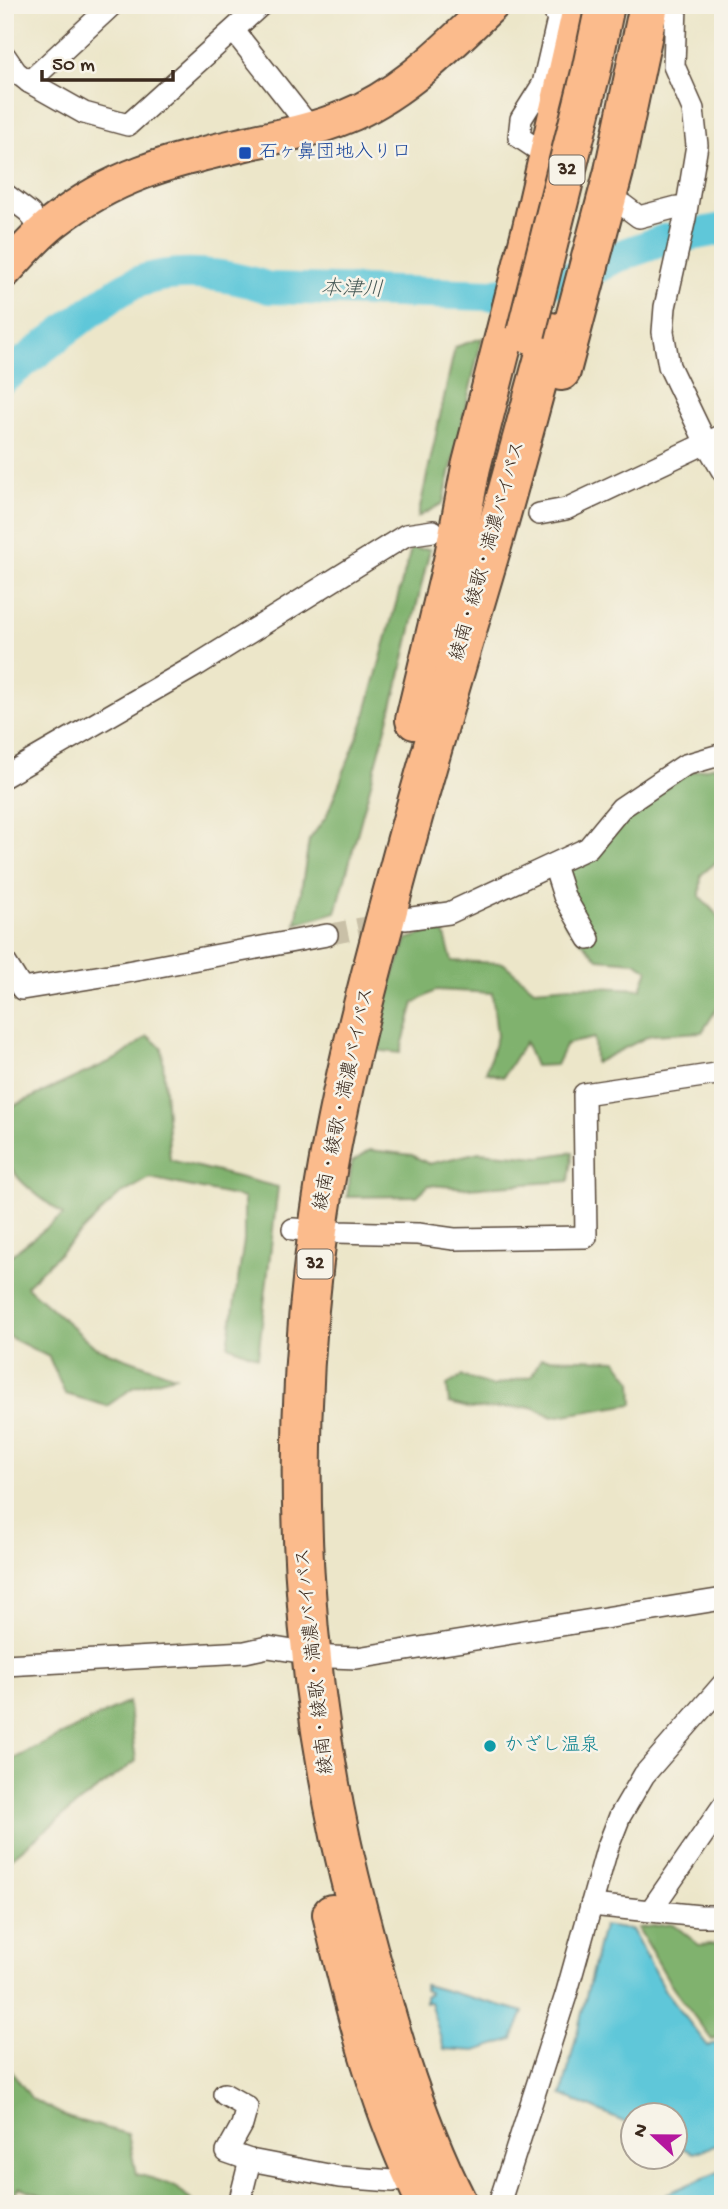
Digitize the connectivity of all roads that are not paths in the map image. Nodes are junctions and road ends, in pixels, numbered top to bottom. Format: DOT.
graph roads {
  1 [pos="112,5"];
  2 [pos="261,5"];
  3 [pos="492,5"];
  4 [pos="630,5"];
  5 [pos="649,5"];
  6 [pos="676,5"];
  7 [pos="581,9"];
  8 [pos="234,31"];
  9 [pos="5,56"];
  10 [pos="29,82"];
  11 [pos="312,129"];
  12 [pos="534,147"];
  13 [pos="5,194"];
  14 [pos="612,213"];
  15 [pos="685,213"];
  16 [pos="42,233"];
  17 [pos="5,271"];
  18 [pos="538,333"];
  19 [pos="714,439"];
  20 [pos="723,472"];
  21 [pos="539,514"];
  22 [pos="433,531"];
  23 [pos="723,754"];
  24 [pos="5,776"];
  25 [pos="554,865"];
  26 [pos="405,919"];
  27 [pos="327,935"];
  28 [pos="589,940"];
  29 [pos="5,962"];
  30 [pos="723,1073"];
  31 [pos="306,1230"];
  32 [pos="723,1599"];
  33 [pos="300,1653"];
  34 [pos="5,1665"];
  35 [pos="723,1684"];
  36 [pos="723,1806"];
  37 [pos="591,1905"];
  38 [pos="651,1910"];
  39 [pos="721,1912"];
  40 [pos="224,2094"];
  41 [pos="250,2160"];
  42 [pos="420,2188"];
  43 [pos="239,2204"];
  44 [pos="458,2204"];
  45 [pos="499,2204"];
  1 -- 10 [label="street"];
  2 -- 8 [label="street"];
  3 -- 11 [label="main road"];
  4 -- 18 [label="highway, 綾南・綾歌・満濃バイパス / 32"];
  5 -- 14 [label="highway"];
  6 -- 15 [label="street"];
  7 -- 12 [label="street"];
  7 -- 18 [label="highway, 綾南・綾歌・満濃バイパス / 32, bridge"];
  7 -- 18 [label="highway"];
  8 -- 10 [label="street"];
  8 -- 11 [label="street"];
  9 -- 10 [label="street"];
  11 -- 16 [label="main road"];
  13 -- 16 [label="street"];
  14 -- 15 [label="street"];
  14 -- 18 [label="highway"];
  15 -- 19 [label="street"];
  16 -- 17 [label="main road"];
  18 -- 31 [label="highway, 綾南・綾歌・満濃バイパス / 32"];
  19 -- 20 [label="street"];
  19 -- 21 [label="street"];
  22 -- 24 [label="street"];
  23 -- 25 [label="street"];
  25 -- 26 [label="street"];
  25 -- 28 [label="street"];
  27 -- 29 [label="street"];
  30 -- 31 [label="street"];
  31 -- 33 [label="highway, 綾南・綾歌・満濃バイパス / 32"];
  32 -- 33 [label="street"];
  33 -- 34 [label="street"];
  33 -- 42 [label="highway, 綾南・綾歌・満濃バイパス / 32"];
  33 -- 44 [label="highway, 綾南・綾歌・満濃バイパス / 32"];
  35 -- 37 [label="street"];
  36 -- 38 [label="street"];
  37 -- 38 [label="street"];
  37 -- 45 [label="street"];
  38 -- 39 [label="street"];
  40 -- 41 [label="street"];
  41 -- 42 [label="street"];
  41 -- 43 [label="street"];
}
